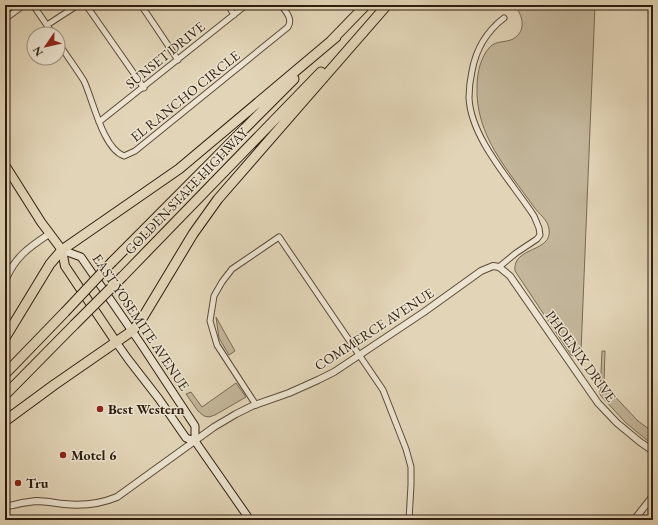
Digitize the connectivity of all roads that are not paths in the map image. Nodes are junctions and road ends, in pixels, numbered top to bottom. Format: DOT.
graph roads {
  1 [pos="24,5"];
  2 [pos="33,5"];
  3 [pos="78,5"];
  4 [pos="86,5"];
  5 [pos="141,5"];
  6 [pos="228,5"];
  7 [pos="246,5"];
  8 [pos="281,5"];
  9 [pos="366,5"];
  10 [pos="387,5"];
  11 [pos="234,15"];
  12 [pos="504,18"];
  13 [pos="5,19"];
  14 [pos="47,25"];
  15 [pos="336,37"];
  16 [pos="66,54"];
  17 [pos="178,60"];
  18 [pos="144,88"];
  19 [pos="99,122"];
  20 [pos="5,165"];
  21 [pos="49,234"];
  22 [pos="62,250"];
  23 [pos="499,267"];
  24 [pos="5,281"];
  25 [pos="132,331"];
  26 [pos="5,338"];
  27 [pos="116,342"];
  28 [pos="360,355"];
  29 [pos="5,374"];
  30 [pos="5,395"];
  31 [pos="256,405"];
  32 [pos="5,422"];
  33 [pos="196,441"];
  34 [pos="653,452"];
  35 [pos="653,496"];
  36 [pos="5,507"];
  37 [pos="250,520"];
  38 [pos="409,520"];
  39 [pos="634,520"];
  1 -- 13 [label="street"];
  2 -- 14 [label="street"];
  3 -- 14 [label="street"];
  4 -- 18 [label="street"];
  5 -- 17 [label="street"];
  6 -- 11 [label="street"];
  7 -- 11 [label="street, SUNSET DRIVE"];
  8 -- 19 [label="street, EL RANCHO CIRCLE"];
  9 -- 15 [label="highway, GOLDEN STATE HIGHWAY"];
  10 -- 25 [label="highway"];
  10 -- 30 [label="highway, GOLDEN STATE HIGHWAY, bridge"];
  11 -- 17 [label="street, SUNSET DRIVE"];
  12 -- 23 [label="street"];
  15 -- 22 [label="highway"];
  15 -- 29 [label="highway, GOLDEN STATE HIGHWAY, bridge"];
  16 -- 19 [label="street, EL RANCHO CIRCLE"];
  17 -- 18 [label="street, SUNSET DRIVE"];
  18 -- 19 [label="street, SUNSET DRIVE"];
  20 -- 21 [label="main road, EAST YOSEMITE AVENUE"];
  21 -- 22 [label="main road, EAST YOSEMITE AVENUE"];
  21 -- 24 [label="street"];
  22 -- 25 [label="main road, EAST YOSEMITE AVENUE"];
  22 -- 26 [label="highway"];
  22 -- 27 [label="main road, EAST YOSEMITE AVENUE"];
  23 -- 28 [label="street, COMMERCE AVENUE"];
  23 -- 34 [label="street, PHOENIX DRIVE"];
  25 -- 27 [label="highway"];
  25 -- 33 [label="main road, EAST YOSEMITE AVENUE"];
  27 -- 32 [label="highway"];
  27 -- 33 [label="main road, EAST YOSEMITE AVENUE"];
  28 -- 31 [label="street, COMMERCE AVENUE"];
  28 -- 31 [label="street"];
  28 -- 38 [label="street"];
  31 -- 33 [label="street, COMMERCE AVENUE"];
  33 -- 36 [label="street, COMMERCE AVENUE"];
  33 -- 37 [label="main road, EAST YOSEMITE AVENUE"];
  35 -- 39 [label="street"];
}
